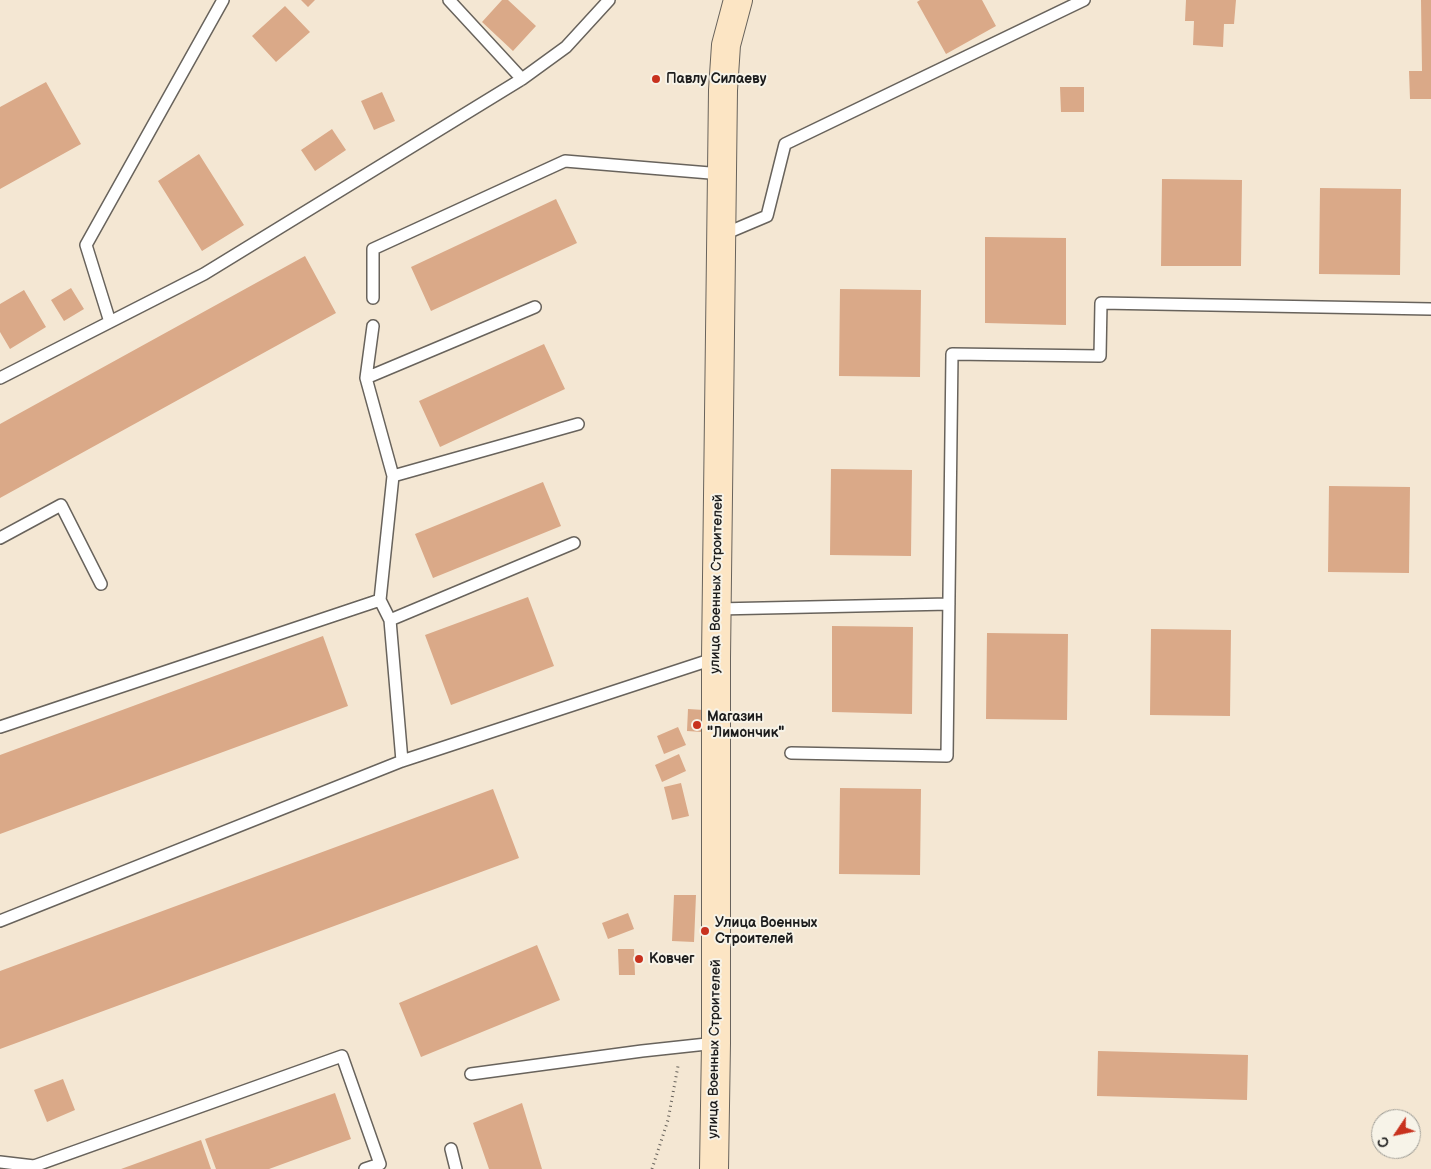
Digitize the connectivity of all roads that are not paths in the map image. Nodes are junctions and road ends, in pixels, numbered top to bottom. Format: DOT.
graph roads {
  1 [pos="223,0"];
  2 [pos="449,0"];
  3 [pos="609,0"];
  4 [pos="738,0"];
  5 [pos="1084,0"];
  6 [pos="522,79"];
  7 [pos="722,174"];
  8 [pos="722,235"];
  9 [pos="373,298"];
  10 [pos="535,307"];
  11 [pos="1431,309"];
  12 [pos="110,322"];
  13 [pos="373,326"];
  14 [pos="0,378"];
  15 [pos="366,378"];
  16 [pos="578,424"];
  17 [pos="393,476"];
  18 [pos="0,538"];
  19 [pos="574,543"];
  20 [pos="101,584"];
  21 [pos="380,600"];
  22 [pos="949,604"];
  23 [pos="717,609"];
  24 [pos="390,620"];
  25 [pos="716,658"];
  26 [pos="0,727"];
  27 [pos="791,753"];
  28 [pos="402,761"];
  29 [pos="0,921"];
  30 [pos="716,1043"];
  31 [pos="471,1074"];
  32 [pos="451,1149"];
  33 [pos="0,1162"];
  34 [pos="35,1168"];
  35 [pos="366,1169"];
  36 [pos="456,1169"];
  37 [pos="714,1169"];
  1 -- 12 [label="lane"];
  2 -- 6 [label="lane"];
  3 -- 6 [label="lane"];
  4 -- 7 [label="main road, улица Военных Строителей"];
  5 -- 8 [label="lane"];
  6 -- 12 [label="lane"];
  7 -- 8 [label="main road, улица Военных Строителей"];
  7 -- 9 [label="lane"];
  8 -- 23 [label="main road, улица Военных Строителей"];
  10 -- 15 [label="lane"];
  11 -- 22 [label="lane"];
  12 -- 14 [label="lane"];
  13 -- 15 [label="lane"];
  15 -- 17 [label="lane"];
  16 -- 17 [label="lane"];
  17 -- 21 [label="lane"];
  18 -- 20 [label="lane"];
  19 -- 24 [label="lane"];
  21 -- 24 [label="lane"];
  21 -- 26 [label="lane"];
  22 -- 23 [label="lane"];
  22 -- 27 [label="lane"];
  23 -- 25 [label="main road, улица Военных Строителей"];
  24 -- 28 [label="lane"];
  25 -- 28 [label="lane"];
  25 -- 30 [label="main road, улица Военных Строителей"];
  28 -- 29 [label="lane"];
  30 -- 31 [label="lane"];
  30 -- 37 [label="main road, улица Военных Строителей"];
  32 -- 36 [label="lane"];
  33 -- 34 [label="lane"];
  34 -- 35 [label="lane"];
}
